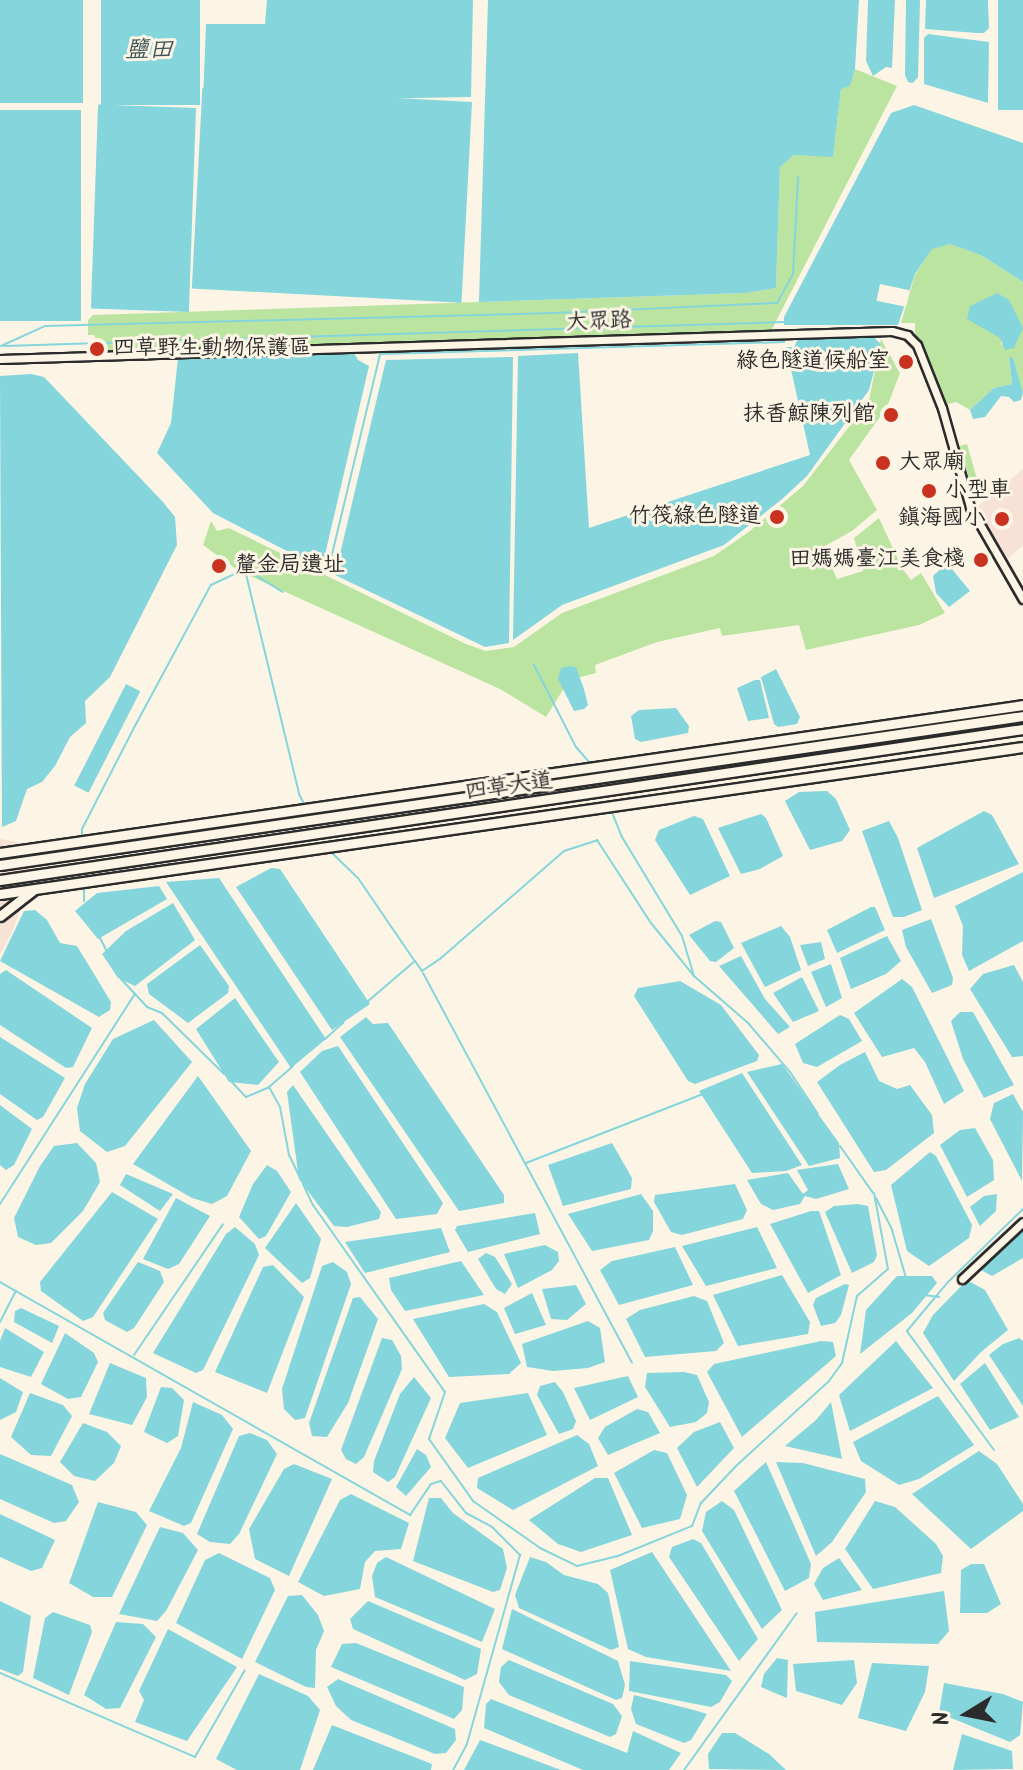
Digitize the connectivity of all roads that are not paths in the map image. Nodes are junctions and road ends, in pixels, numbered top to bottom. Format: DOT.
graph roads {
  1 [pos="0,359"];
  2 [pos="1023,599"];
  3 [pos="1023,705"];
  4 [pos="1023,716"];
  5 [pos="1023,729"];
  6 [pos="1023,747"];
  7 [pos="1,852"];
  8 [pos="0,865"];
  9 [pos="0,880"];
  10 [pos="34,889"];
  11 [pos="0,894"];
  12 [pos="0,916"];
  13 [pos="1023,1222"];
  14 [pos="962,1279"];
  1 -- 2 [label="street, 大眾路"];
  3 -- 7 [label="street, 四草大道"];
  4 -- 8 [label="street, 四草大道"];
  5 -- 9 [label="street, 四草大道"];
  6 -- 10 [label="street, 四草大道"];
  10 -- 11 [label="street, 四草大道"];
  10 -- 12 [label="street"];
  13 -- 14 [label="street"];
}
